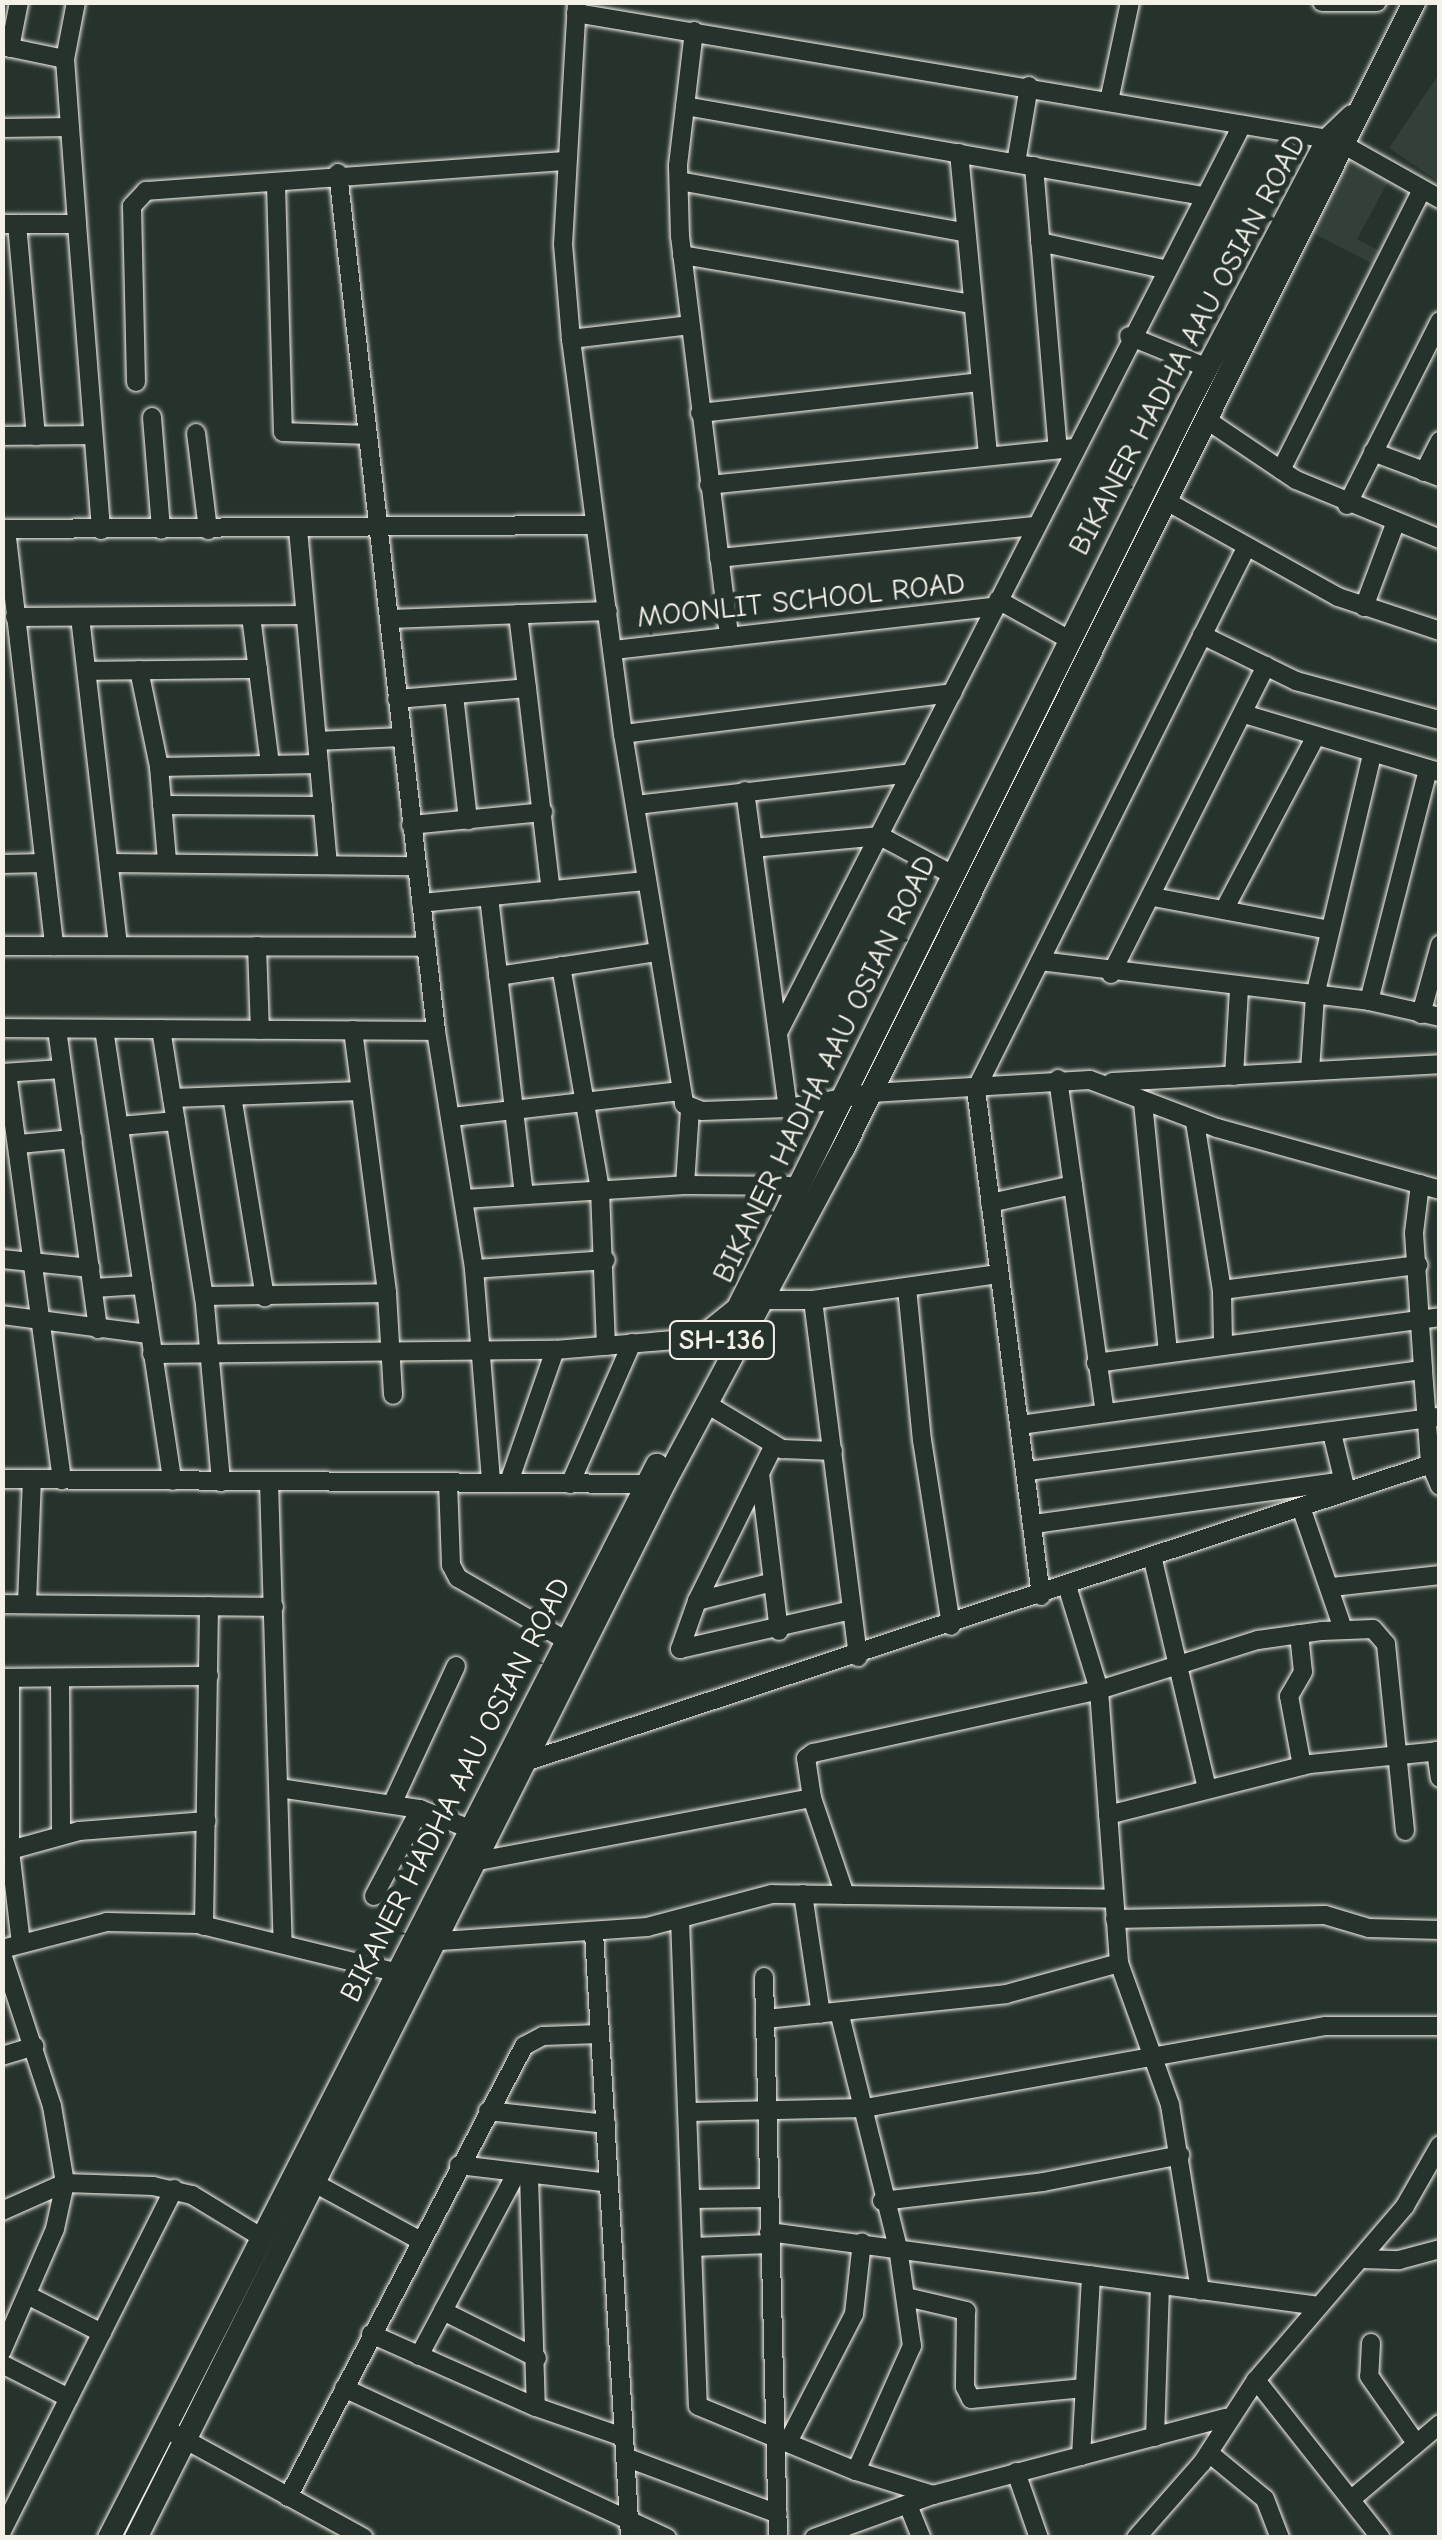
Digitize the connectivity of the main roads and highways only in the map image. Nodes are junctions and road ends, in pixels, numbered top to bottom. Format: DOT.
graph roads {
  1 [pos="1414,2"];
  2 [pos="1337,142"];
  3 [pos="751,1301"];
  4 [pos="656,1484"];
  5 [pos="514,1765"];
  6 [pos="422,1941"];
  7 [pos="354,2080"];
  8 [pos="109,2538"];
  9 [pos="136,2538"];
  1 -- 2 [label="main road, BIKANER HADHA AAU OSIAN ROAD / SH-136"];
  2 -- 3 [label="main road, BIKANER HADHA AAU OSIAN ROAD / SH-136"];
  2 -- 3 [label="main road, BIKANER HADHA AAU OSIAN ROAD / SH-136"];
  3 -- 4 [label="main road, BIKANER HADHA AAU OSIAN ROAD / SH-136"];
  3 -- 4 [label="main road, BIKANER HADHA AAU OSIAN ROAD / SH-136"];
  4 -- 5 [label="main road, BIKANER HADHA AAU OSIAN ROAD / SH-136"];
  4 -- 5 [label="main road, BIKANER HADHA AAU OSIAN ROAD / SH-136"];
  5 -- 6 [label="main road, BIKANER HADHA AAU OSIAN ROAD / SH-136"];
  5 -- 6 [label="main road, BIKANER HADHA AAU OSIAN ROAD / SH-136"];
  6 -- 7 [label="main road, BIKANER HADHA AAU OSIAN ROAD / SH-136"];
  7 -- 8 [label="main road, BIKANER HADHA AAU OSIAN ROAD / SH-136"];
  7 -- 9 [label="main road, BIKANER HADHA AAU OSIAN ROAD / SH-136"];
}
